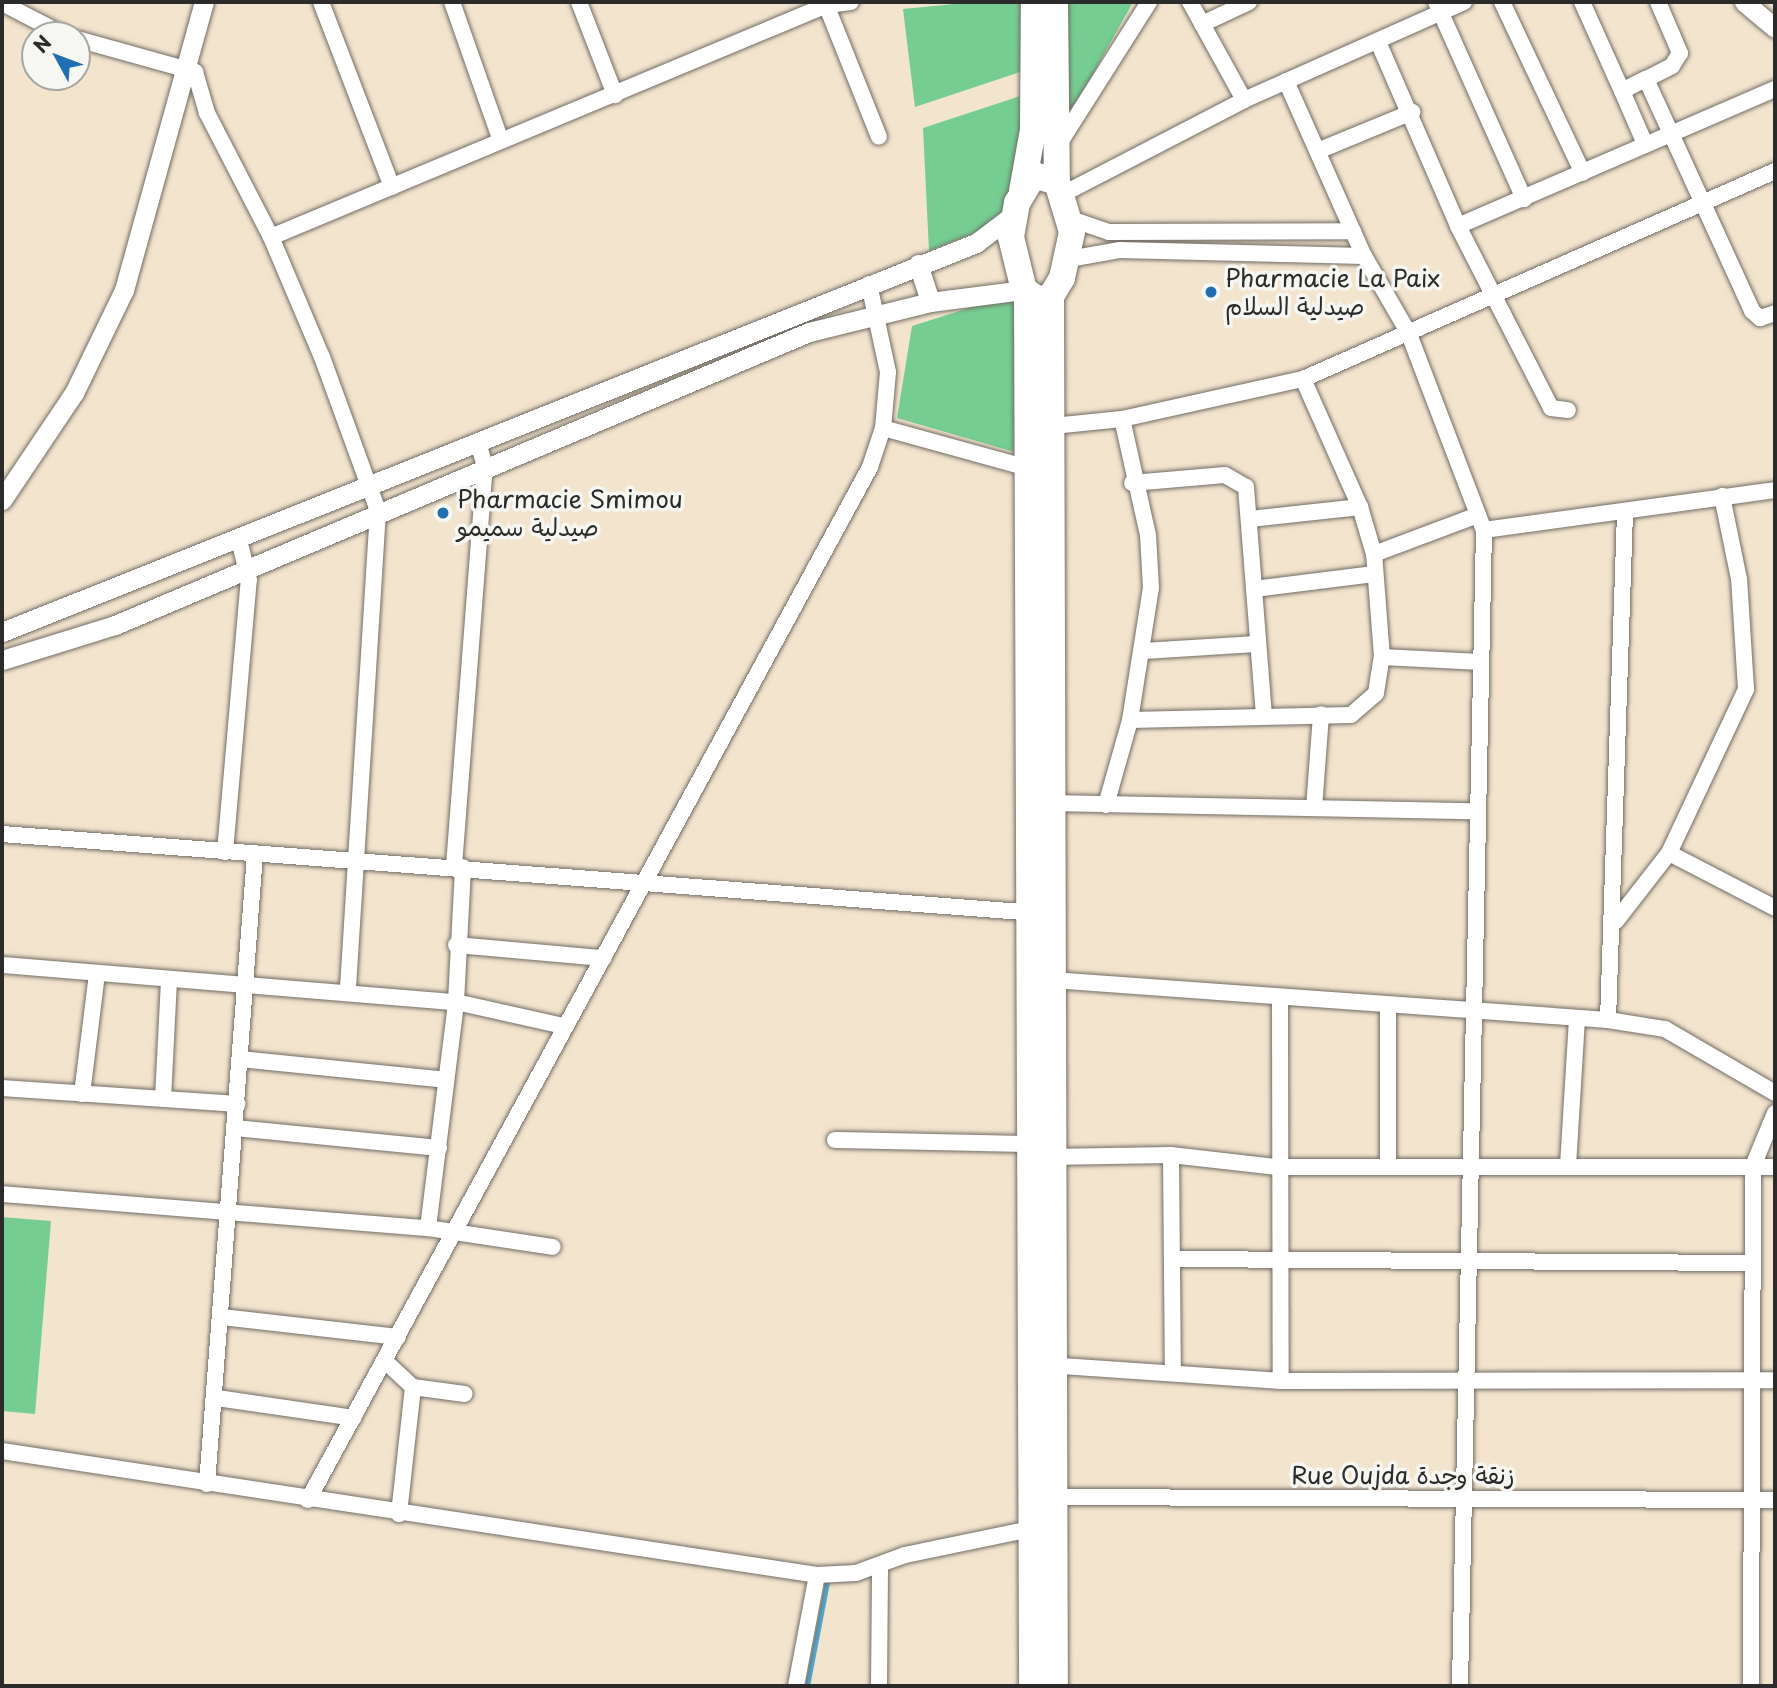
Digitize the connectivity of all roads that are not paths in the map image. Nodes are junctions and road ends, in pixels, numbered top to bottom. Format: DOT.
graph roads {
  1 [pos="204,2"];
  2 [pos="321,2"];
  3 [pos="452,2"];
  4 [pos="579,2"];
  5 [pos="851,2"];
  6 [pos="1034,2"];
  7 [pos="1055,2"];
  8 [pos="1149,2"];
  9 [pos="1190,2"];
  10 [pos="1249,2"];
  11 [pos="1464,2"];
  12 [pos="1502,2"];
  13 [pos="1582,2"];
  14 [pos="1658,2"];
  15 [pos="1744,2"];
  16 [pos="826,3"];
  17 [pos="2,4"];
  18 [pos="1438,7"];
  19 [pos="36,21"];
  20 [pos="1202,24"];
  21 [pos="1775,28"];
  22 [pos="91,43"];
  23 [pos="1379,44"];
  24 [pos="187,66"];
  25 [pos="1646,79"];
  26 [pos="1286,81"];
  27 [pos="1775,89"];
  28 [pos="1622,91"];
  29 [pos="615,95"];
  30 [pos="1244,100"];
  31 [pos="1412,112"];
  32 [pos="1672,134"];
  33 [pos="879,137"];
  34 [pos="501,141"];
  35 [pos="1645,144"];
  36 [pos="1320,150"];
  37 [pos="1054,152"];
  38 [pos="1775,172"];
  39 [pos="1583,173"];
  40 [pos="392,187"];
  41 [pos="1064,198"];
  42 [pos="1524,199"];
  43 [pos="1017,203"];
  44 [pos="1705,204"];
  45 [pos="1458,226"];
  46 [pos="1353,231"];
  47 [pos="271,237"];
  48 [pos="1364,256"];
  49 [pos="1069,259"];
  50 [pos="918,264"];
  51 [pos="869,284"];
  52 [pos="1494,290"];
  53 [pos="1034,293"];
  54 [pos="930,302"];
  55 [pos="878,313"];
  56 [pos="1775,313"];
  57 [pos="1409,334"];
  58 [pos="662,367"];
  59 [pos="1303,379"];
  60 [pos="670,388"];
  61 [pos="1568,410"];
  62 [pos="1122,419"];
  63 [pos="1053,426"];
  64 [pos="883,428"];
  65 [pos="478,443"];
  66 [pos="485,466"];
  67 [pos="1028,468"];
  68 [pos="1132,483"];
  69 [pos="372,488"];
  70 [pos="1775,490"];
  71 [pos="1722,496"];
  72 [pos="2,500"];
  73 [pos="1360,507"];
  74 [pos="378,511"];
  75 [pos="1625,512"];
  76 [pos="1250,519"];
  77 [pos="1481,523"];
  78 [pos="239,540"];
  79 [pos="1374,554"];
  80 [pos="247,567"];
  81 [pos="1374,574"];
  82 [pos="1254,589"];
  83 [pos="2,632"];
  84 [pos="1256,644"];
  85 [pos="1144,651"];
  86 [pos="1382,657"];
  87 [pos="2,660"];
  88 [pos="1481,662"];
  89 [pos="1321,714"];
  90 [pos="1264,716"];
  91 [pos="1130,720"];
  92 [pos="1039,804"];
  93 [pos="1105,805"];
  94 [pos="1314,808"];
  95 [pos="1477,811"];
  96 [pos="2,834"];
  97 [pos="225,852"];
  98 [pos="1669,853"];
  99 [pos="255,854"];
  100 [pos="353,858"];
  101 [pos="458,866"];
  102 [pos="647,881"];
  103 [pos="1775,908"];
  104 [pos="1039,913"];
  105 [pos="1616,921"];
  106 [pos="456,945"];
  107 [pos="603,958"];
  108 [pos="2,965"];
  109 [pos="97,974"];
  110 [pos="169,979"];
  111 [pos="1052,980"];
  112 [pos="247,986"];
  113 [pos="348,991"];
  114 [pos="1280,999"];
  115 [pos="456,1002"];
  116 [pos="1388,1006"];
  117 [pos="1472,1012"];
  118 [pos="1577,1018"];
  119 [pos="1608,1020"];
  120 [pos="563,1026"];
  121 [pos="240,1059"];
  122 [pos="445,1080"];
  123 [pos="2,1088"];
  124 [pos="1775,1093"];
  125 [pos="82,1094"];
  126 [pos="163,1099"];
  127 [pos="237,1104"];
  128 [pos="1775,1113"];
  129 [pos="235,1128"];
  130 [pos="835,1140"];
  131 [pos="439,1148"];
  132 [pos="1038,1153"];
  133 [pos="1171,1154"];
  134 [pos="1568,1166"];
  135 [pos="1753,1166"];
  136 [pos="1277,1167"];
  137 [pos="1388,1167"];
  138 [pos="1468,1167"];
  139 [pos="1775,1167"];
  140 [pos="2,1194"];
  141 [pos="230,1213"];
  142 [pos="428,1228"];
  143 [pos="452,1235"];
  144 [pos="553,1247"];
  145 [pos="1175,1259"];
  146 [pos="1282,1260"];
  147 [pos="1750,1264"];
  148 [pos="1467,1266"];
  149 [pos="222,1317"];
  150 [pos="398,1337"];
  151 [pos="386,1362"];
  152 [pos="1042,1364"];
  153 [pos="1173,1373"];
  154 [pos="1750,1380"];
  155 [pos="1775,1380"];
  156 [pos="1281,1381"];
  157 [pos="1465,1381"];
  158 [pos="413,1387"];
  159 [pos="465,1394"];
  160 [pos="217,1398"];
  161 [pos="354,1418"];
  162 [pos="2,1451"];
  163 [pos="207,1484"];
  164 [pos="1042,1497"];
  165 [pos="1463,1497"];
  166 [pos="1756,1499"];
  167 [pos="309,1500"];
  168 [pos="1775,1500"];
  169 [pos="399,1514"];
  170 [pos="1042,1527"];
  171 [pos="880,1565"];
  172 [pos="817,1575"];
  173 [pos="796,1686"];
  174 [pos="879,1686"];
  175 [pos="1032,1686"];
  176 [pos="1055,1686"];
  177 [pos="1460,1686"];
  178 [pos="1751,1686"];
  1 -- 24 [label="street"];
  2 -- 40 [label="street"];
  3 -- 34 [label="street"];
  4 -- 29 [label="street"];
  5 -- 16 [label="street"];
  6 -- 43 [label="highway"];
  7 -- 37 [label="highway"];
  8 -- 37 [label="street"];
  9 -- 20 [label="street"];
  10 -- 20 [label="street"];
  11 -- 18 [label="street"];
  12 -- 39 [label="street"];
  13 -- 28 [label="street"];
  14 -- 25 [label="street"];
  15 -- 21 [label="street"];
  16 -- 29 [label="street"];
  16 -- 33 [label="street"];
  17 -- 19 [label="street"];
  18 -- 23 [label="street"];
  18 -- 42 [label="street"];
  20 -- 30 [label="street"];
  22 -- 24 [label="street"];
  23 -- 26 [label="street"];
  23 -- 31 [label="street"];
  24 -- 47 [label="street"];
  24 -- 72 [label="street"];
  25 -- 28 [label="street"];
  25 -- 32 [label="street"];
  26 -- 30 [label="street"];
  26 -- 36 [label="street"];
  27 -- 32 [label="street"];
  28 -- 35 [label="street"];
  29 -- 34 [label="street"];
  30 -- 41 [label="street"];
  31 -- 36 [label="street"];
  31 -- 45 [label="street"];
  32 -- 35 [label="street"];
  32 -- 44 [label="street"];
  34 -- 40 [label="street"];
  35 -- 39 [label="street"];
  36 -- 46 [label="street"];
  37 -- 41 [label="highway"];
  38 -- 44 [label="street"];
  39 -- 42 [label="street"];
  40 -- 47 [label="street"];
  41 -- 43 [label="highway"];
  41 -- 46 [label="street"];
  41 -- 49 [label="highway"];
  42 -- 45 [label="street"];
  43 -- 50 [label="street"];
  43 -- 53 [label="highway"];
  44 -- 52 [label="street"];
  44 -- 56 [label="street"];
  45 -- 52 [label="street"];
  46 -- 48 [label="street"];
  47 -- 69 [label="street"];
  48 -- 49 [label="street"];
  48 -- 57 [label="street"];
  49 -- 53 [label="highway"];
  50 -- 51 [label="street"];
  50 -- 54 [label="street"];
  51 -- 55 [label="street"];
  51 -- 58 [label="street"];
  52 -- 57 [label="street"];
  52 -- 61 [label="street"];
  53 -- 54 [label="street"];
  53 -- 63 [label="highway"];
  53 -- 67 [label="highway"];
  54 -- 55 [label="street"];
  55 -- 60 [label="street"];
  55 -- 64 [label="street"];
  57 -- 59 [label="street"];
  57 -- 77 [label="street"];
  58 -- 60 [label="street"];
  58 -- 65 [label="street"];
  59 -- 62 [label="street"];
  59 -- 73 [label="street"];
  60 -- 66 [label="street"];
  62 -- 63 [label="street"];
  62 -- 68 [label="street"];
  63 -- 92 [label="highway"];
  64 -- 67 [label="street"];
  64 -- 102 [label="street"];
  65 -- 66 [label="street"];
  65 -- 69 [label="street"];
  66 -- 74 [label="street"];
  66 -- 101 [label="street"];
  67 -- 92 [label="highway"];
  68 -- 76 [label="street"];
  68 -- 85 [label="street"];
  69 -- 74 [label="street"];
  69 -- 78 [label="street"];
  70 -- 71 [label="street"];
  71 -- 75 [label="street"];
  71 -- 98 [label="street"];
  73 -- 76 [label="street"];
  73 -- 79 [label="street"];
  74 -- 80 [label="street"];
  74 -- 100 [label="street"];
  75 -- 77 [label="street"];
  75 -- 105 [label="street"];
  76 -- 82 [label="street"];
  77 -- 79 [label="street"];
  77 -- 88 [label="street"];
  78 -- 80 [label="street"];
  78 -- 83 [label="street"];
  79 -- 81 [label="street"];
  80 -- 87 [label="street"];
  80 -- 97 [label="street"];
  81 -- 82 [label="street"];
  81 -- 86 [label="street"];
  82 -- 84 [label="street"];
  84 -- 85 [label="street"];
  84 -- 90 [label="street"];
  85 -- 91 [label="street"];
  86 -- 88 [label="street"];
  86 -- 89 [label="street"];
  88 -- 95 [label="street"];
  89 -- 90 [label="street"];
  89 -- 94 [label="street"];
  90 -- 91 [label="street"];
  91 -- 93 [label="street"];
  92 -- 93 [label="street"];
  92 -- 104 [label="highway"];
  93 -- 94 [label="street"];
  94 -- 95 [label="street"];
  95 -- 117 [label="street"];
  96 -- 97 [label="street"];
  97 -- 99 [label="street"];
  98 -- 103 [label="street"];
  98 -- 105 [label="street"];
  99 -- 100 [label="street"];
  99 -- 112 [label="street"];
  100 -- 101 [label="street"];
  100 -- 113 [label="street"];
  101 -- 102 [label="street"];
  101 -- 106 [label="street"];
  102 -- 104 [label="street"];
  102 -- 107 [label="street"];
  104 -- 111 [label="highway"];
  104 -- 132 [label="highway"];
  105 -- 119 [label="street"];
  106 -- 107 [label="street"];
  106 -- 115 [label="street"];
  107 -- 120 [label="street"];
  108 -- 109 [label="street"];
  109 -- 110 [label="street"];
  109 -- 125 [label="street"];
  110 -- 112 [label="street"];
  110 -- 126 [label="street"];
  111 -- 114 [label="street"];
  111 -- 132 [label="highway"];
  112 -- 113 [label="street"];
  112 -- 121 [label="street"];
  113 -- 115 [label="street"];
  114 -- 116 [label="street"];
  114 -- 136 [label="street"];
  115 -- 120 [label="street"];
  115 -- 122 [label="street"];
  116 -- 117 [label="street"];
  116 -- 137 [label="street"];
  117 -- 118 [label="street"];
  117 -- 138 [label="street"];
  118 -- 119 [label="street"];
  118 -- 134 [label="street"];
  119 -- 124 [label="street"];
  120 -- 143 [label="street"];
  121 -- 122 [label="street"];
  121 -- 127 [label="street"];
  122 -- 131 [label="street"];
  123 -- 125 [label="street"];
  125 -- 126 [label="street"];
  126 -- 127 [label="street"];
  127 -- 129 [label="street"];
  128 -- 135 [label="street"];
  129 -- 131 [label="street"];
  129 -- 141 [label="street"];
  130 -- 132 [label="street"];
  131 -- 142 [label="street"];
  132 -- 133 [label="street"];
  132 -- 152 [label="highway"];
  133 -- 136 [label="street"];
  133 -- 145 [label="street"];
  134 -- 135 [label="street"];
  134 -- 138 [label="street"];
  135 -- 139 [label="street"];
  135 -- 147 [label="street"];
  136 -- 137 [label="street"];
  136 -- 146 [label="street"];
  137 -- 138 [label="street"];
  138 -- 148 [label="street"];
  140 -- 141 [label="street"];
  141 -- 142 [label="street"];
  141 -- 149 [label="street"];
  142 -- 143 [label="street"];
  143 -- 144 [label="street"];
  143 -- 150 [label="street"];
  145 -- 146 [label="street"];
  145 -- 153 [label="street"];
  146 -- 148 [label="street"];
  146 -- 156 [label="street"];
  147 -- 148 [label="street"];
  147 -- 154 [label="street"];
  148 -- 157 [label="street"];
  149 -- 150 [label="street"];
  149 -- 160 [label="street"];
  150 -- 151 [label="street"];
  151 -- 158 [label="street"];
  151 -- 161 [label="street"];
  152 -- 153 [label="street"];
  152 -- 164 [label="highway"];
  153 -- 156 [label="street"];
  154 -- 155 [label="street"];
  154 -- 157 [label="street"];
  154 -- 166 [label="street"];
  156 -- 157 [label="street"];
  157 -- 165 [label="street"];
  158 -- 159 [label="street"];
  158 -- 169 [label="street"];
  160 -- 161 [label="street"];
  160 -- 163 [label="street"];
  161 -- 167 [label="street"];
  162 -- 163 [label="street"];
  163 -- 167 [label="street"];
  164 -- 165 [label="street, Rue Oujda زنقة وجدة"];
  164 -- 170 [label="highway"];
  165 -- 166 [label="street, Rue Oujda زنقة وجدة"];
  165 -- 177 [label="street"];
  166 -- 168 [label="street, Rue Oujda زنقة وجدة"];
  166 -- 178 [label="street"];
  167 -- 169 [label="street"];
  169 -- 172 [label="street"];
  170 -- 171 [label="street"];
  170 -- 175 [label="highway"];
  170 -- 176 [label="highway"];
  171 -- 172 [label="street"];
  171 -- 174 [label="street"];
  172 -- 173 [label="street"];
}
